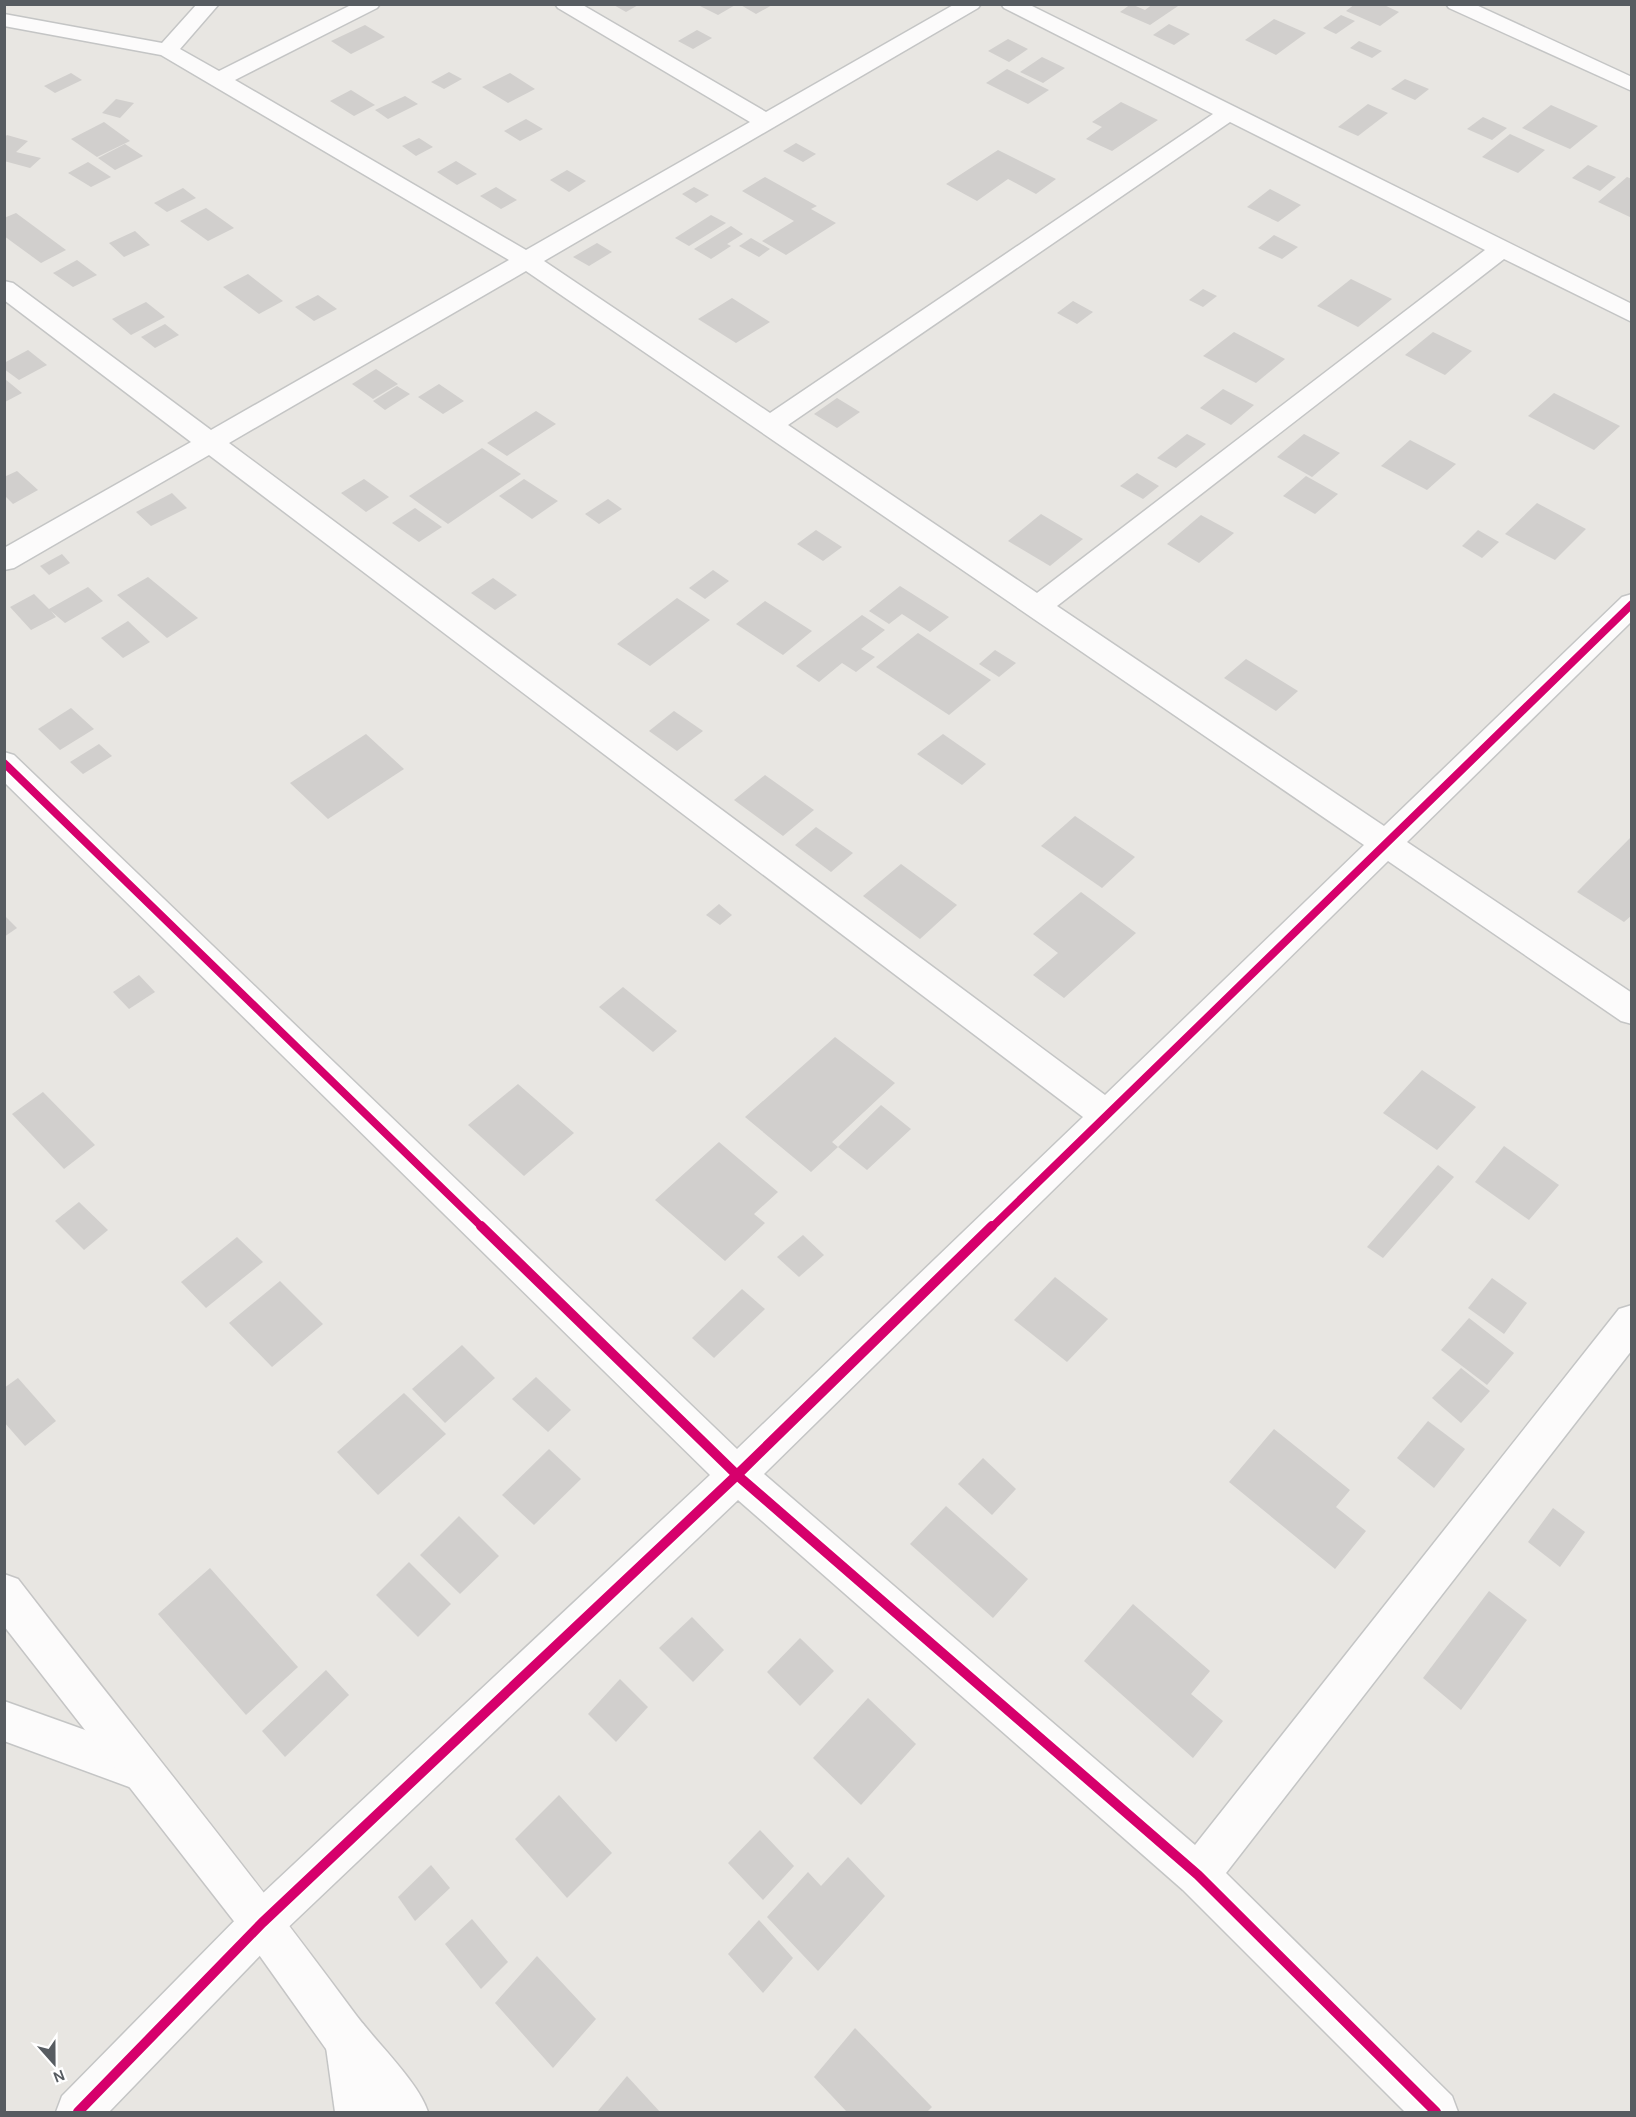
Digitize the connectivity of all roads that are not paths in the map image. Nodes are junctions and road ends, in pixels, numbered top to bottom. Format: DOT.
graph roads {
  1 [pos="209,4"];
  2 [pos="370,4"];
  3 [pos="565,4"];
  4 [pos="971,4"];
  5 [pos="1011,4"];
  6 [pos="1456,4"];
  7 [pos="4,20"];
  8 [pos="167,50"];
  9 [pos="218,80"];
  10 [pos="1632,85"];
  11 [pos="1229,113"];
  12 [pos="767,122"];
  13 [pos="1502,249"];
  14 [pos="528,261"];
  15 [pos="4,288"];
  16 [pos="1632,314"];
  17 [pos="770,425"];
  18 [pos="213,443"];
  19 [pos="4,561"];
  20 [pos="1037,607"];
  21 [pos="1626,618"];
  22 [pos="4,763"];
  23 [pos="1385,844"];
  24 [pos="1632,1011"];
  25 [pos="1106,1115"];
  26 [pos="1632,1321"];
  27 [pos="737,1475"];
  28 [pos="4,1593"];
  29 [pos="4,1722"];
  30 [pos="140,1770"];
  31 [pos="1198,1875"];
  32 [pos="262,1923"];
  33 [pos="347,2040"];
  34 [pos="78,2112"];
  35 [pos="357,2112"];
  36 [pos="406,2112"];
  37 [pos="1436,2112"];
  1 -- 8 [label="street"];
  2 -- 9 [label="street"];
  3 -- 12 [label="street"];
  4 -- 12 [label="street"];
  5 -- 11 [label="street"];
  6 -- 10 [label="street"];
  7 -- 8 [label="street"];
  8 -- 9 [label="street"];
  9 -- 14 [label="street"];
  11 -- 13 [label="street"];
  11 -- 17 [label="street"];
  12 -- 14 [label="street"];
  13 -- 16 [label="street"];
  13 -- 20 [label="street"];
  14 -- 17 [label="street"];
  14 -- 18 [label="street"];
  15 -- 18 [label="street"];
  17 -- 20 [label="street"];
  18 -- 19 [label="street"];
  18 -- 25 [label="street"];
  20 -- 23 [label="street"];
  21 -- 23 [label="street"];
  22 -- 27 [label="street"];
  23 -- 24 [label="street"];
  23 -- 25 [label="street"];
  25 -- 27 [label="street"];
  26 -- 31 [label="street"];
  27 -- 31 [label="street"];
  27 -- 32 [label="street"];
  28 -- 30 [label="street"];
  29 -- 30 [label="street"];
  30 -- 32 [label="street"];
  31 -- 37 [label="street"];
  32 -- 33 [label="street"];
  32 -- 34 [label="street"];
  33 -- 35 [label="street"];
  33 -- 36 [label="street"];
}
